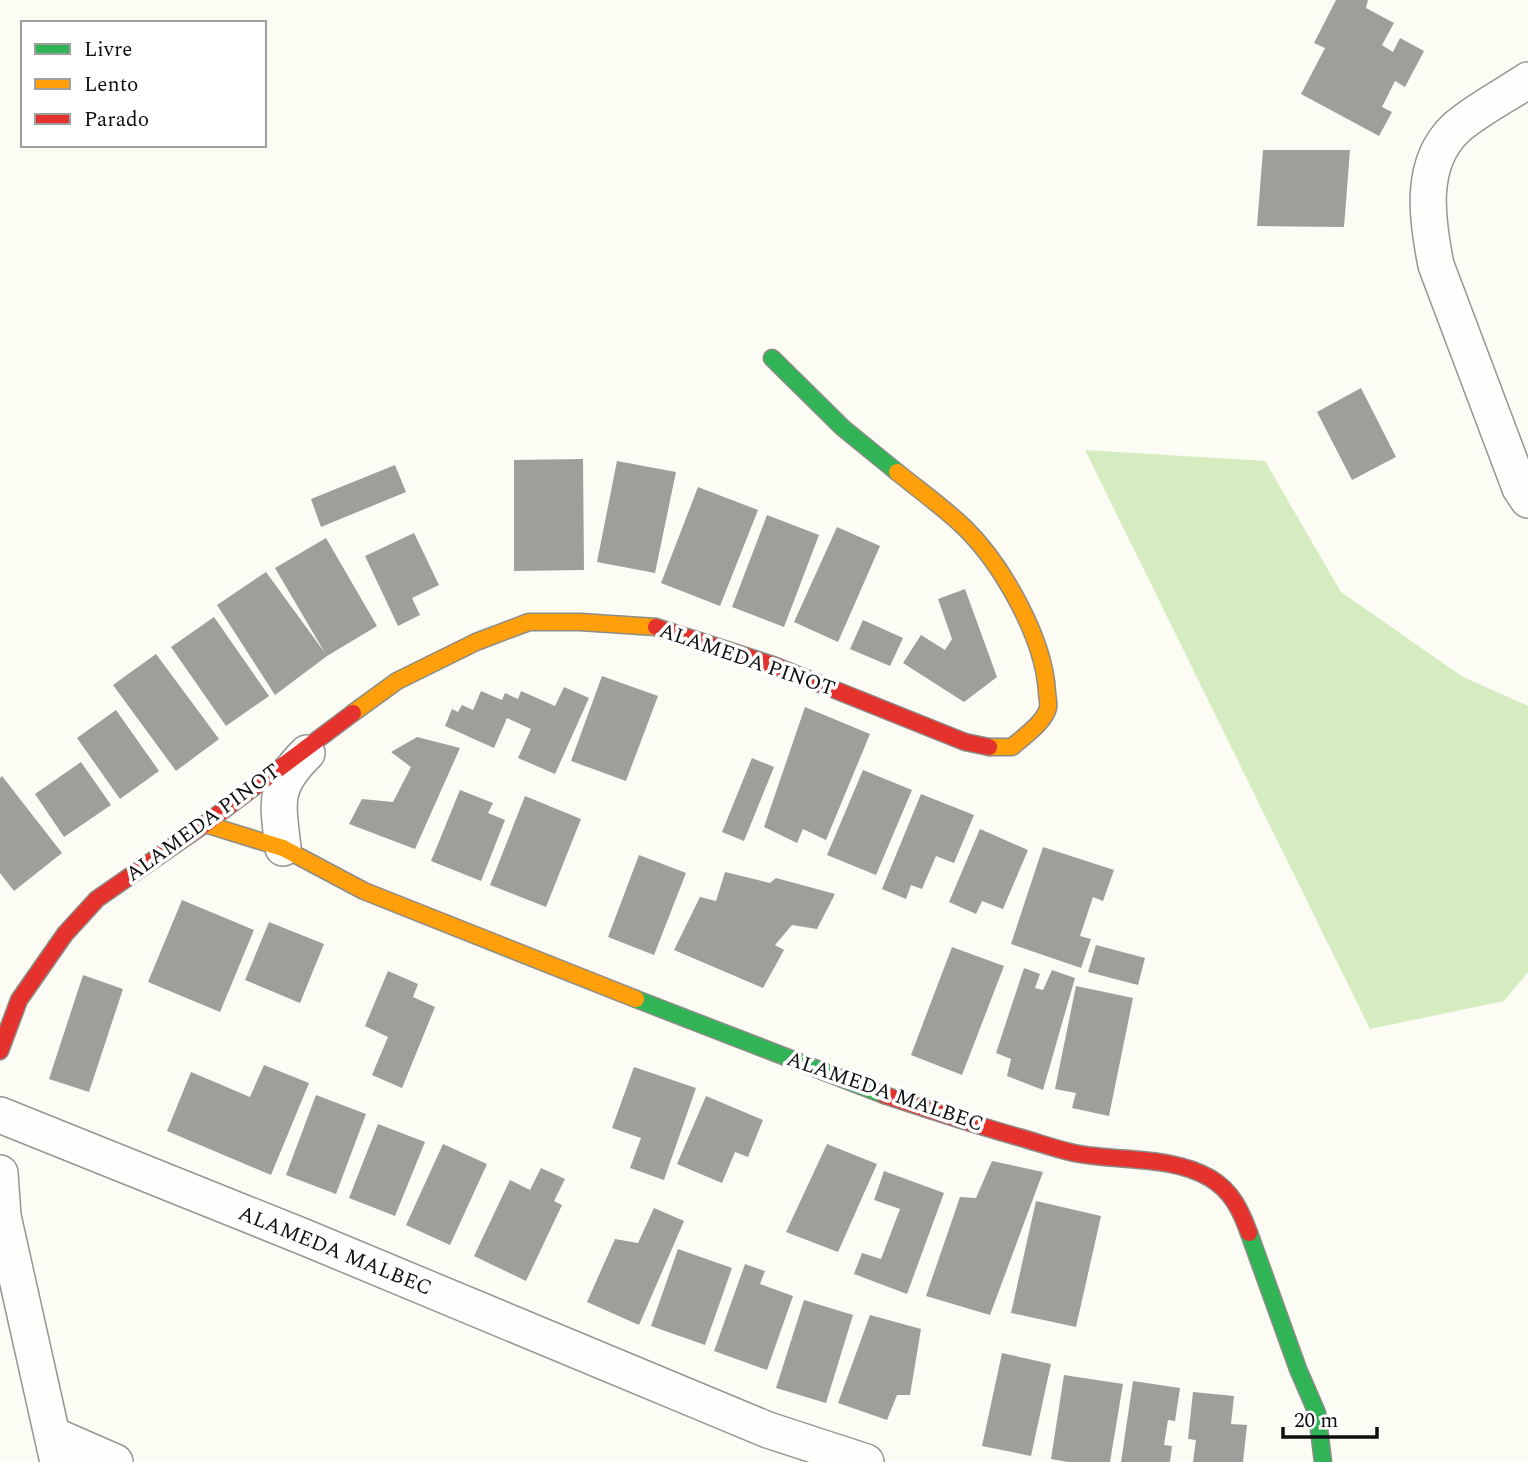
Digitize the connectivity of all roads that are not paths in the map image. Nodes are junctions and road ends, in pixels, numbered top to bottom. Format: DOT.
graph roads {
  1 [pos="1528,80"];
  2 [pos="772,358"];
  3 [pos="1528,500"];
  4 [pos="330,731"];
  5 [pos="205,824"];
  6 [pos="283,848"];
  7 [pos="0,1051"];
  8 [pos="0,1115"];
  9 [pos="0,1173"];
  10 [pos="55,1448"];
  11 [pos="115,1462"];
  12 [pos="866,1462"];
  13 [pos="1324,1462"];
  1 -- 3 [label="street"];
  2 -- 4 [label="street, ALAMEDA PINOT"];
  4 -- 5 [label="street, ALAMEDA PINOT"];
  4 -- 6 [label="street"];
  5 -- 6 [label="street, ALAMEDA MALBEC"];
  5 -- 7 [label="street, ALAMEDA PINOT"];
  6 -- 13 [label="street, ALAMEDA MALBEC"];
  8 -- 12 [label="street, ALAMEDA MALBEC"];
  9 -- 10 [label="street"];
  10 -- 11 [label="street"];
}
